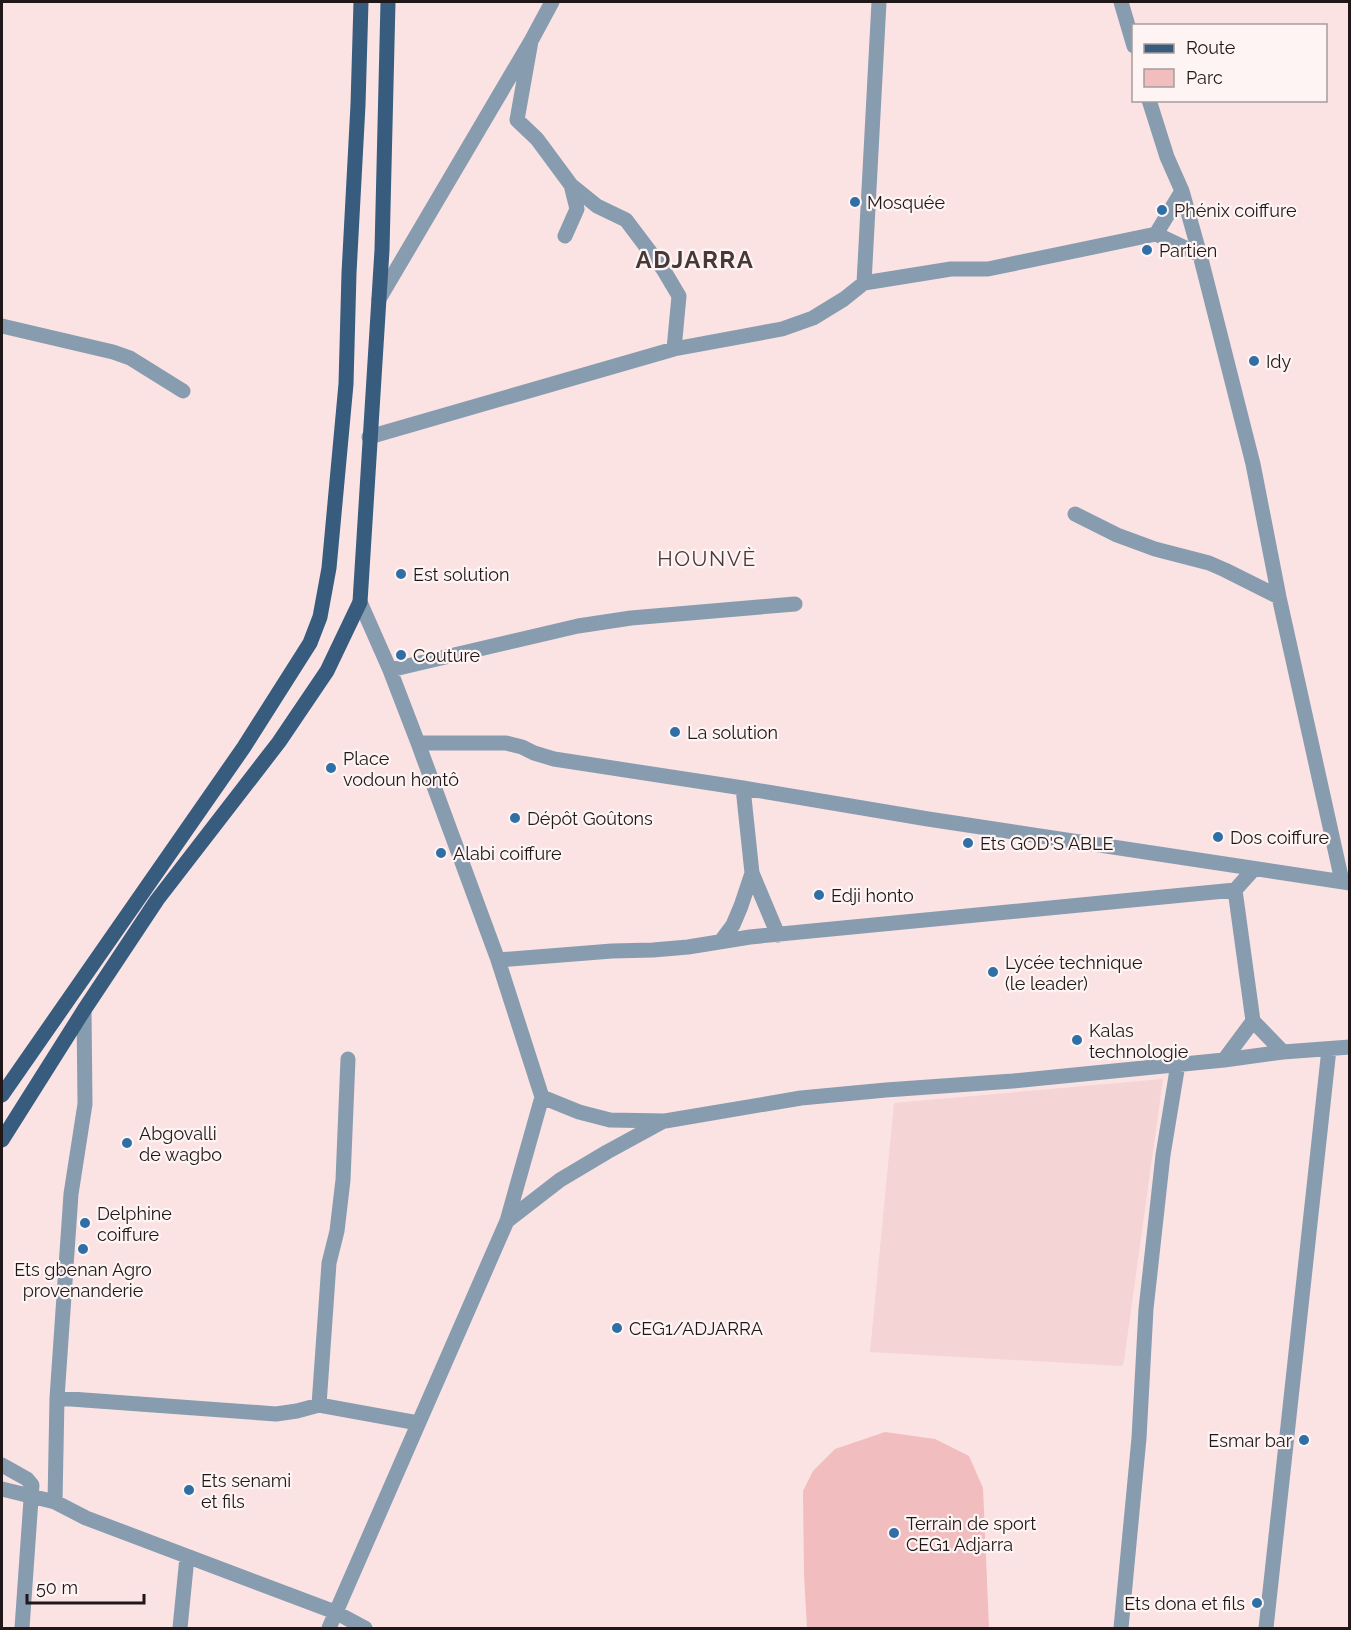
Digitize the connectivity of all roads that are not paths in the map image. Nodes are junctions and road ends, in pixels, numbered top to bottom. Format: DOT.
graph roads {
  1 [pos="360,2"];
  2 [pos="388,2"];
  3 [pos="552,2"];
  4 [pos="879,2"];
  5 [pos="1121,2"];
  6 [pos="1132,39"];
  7 [pos="531,41"];
  8 [pos="1150,102"];
  9 [pos="571,185"];
  10 [pos="1182,191"];
  11 [pos="1156,234"];
  12 [pos="566,236"];
  13 [pos="1200,255"];
  14 [pos="864,283"];
  15 [pos="379,299"];
  16 [pos="2,327"];
  17 [pos="674,349"];
  18 [pos="183,391"];
  19 [pos="369,437"];
  20 [pos="1075,514"];
  21 [pos="1279,597"];
  22 [pos="360,602"];
  23 [pos="795,604"];
  24 [pos="390,670"];
  25 [pos="418,743"];
  26 [pos="743,788"];
  27 [pos="1254,869"];
  28 [pos="752,873"];
  29 [pos="1346,882"];
  30 [pos="1235,890"];
  31 [pos="778,935"];
  32 [pos="721,941"];
  33 [pos="498,960"];
  34 [pos="84,1010"];
  35 [pos="1253,1021"];
  36 [pos="1350,1047"];
  37 [pos="1329,1049"];
  38 [pos="1283,1052"];
  39 [pos="348,1059"];
  40 [pos="1224,1060"];
  41 [pos="1178,1064"];
  42 [pos="2,1095"];
  43 [pos="542,1097"];
  44 [pos="665,1121"];
  45 [pos="2,1140"];
  46 [pos="507,1221"];
  47 [pos="57,1398"];
  48 [pos="319,1405"];
  49 [pos="418,1423"];
  50 [pos="2,1465"];
  51 [pos="2,1489"];
  52 [pos="32,1495"];
  53 [pos="56,1502"];
  54 [pos="187,1557"];
  55 [pos="335,1612"];
  56 [pos="22,1629"];
  57 [pos="180,1629"];
  58 [pos="329,1629"];
  59 [pos="365,1629"];
  60 [pos="1121,1629"];
  61 [pos="1266,1629"];
  1 -- 42 [label="main road"];
  2 -- 15 [label="main road"];
  3 -- 7 [label="street"];
  4 -- 14 [label="street"];
  5 -- 6 [label="street"];
  7 -- 9 [label="street"];
  7 -- 15 [label="street"];
  8 -- 10 [label="street"];
  9 -- 12 [label="street"];
  9 -- 17 [label="street"];
  10 -- 11 [label="street"];
  10 -- 13 [label="street"];
  11 -- 13 [label="street"];
  11 -- 14 [label="street"];
  13 -- 21 [label="street"];
  14 -- 17 [label="street"];
  15 -- 19 [label="main road"];
  16 -- 18 [label="street"];
  17 -- 19 [label="street"];
  19 -- 22 [label="main road"];
  20 -- 21 [label="street"];
  21 -- 29 [label="street"];
  22 -- 24 [label="street"];
  22 -- 34 [label="main road"];
  23 -- 24 [label="street"];
  24 -- 25 [label="street"];
  25 -- 26 [label="street"];
  25 -- 33 [label="street"];
  26 -- 27 [label="street"];
  26 -- 28 [label="street"];
  27 -- 29 [label="street"];
  27 -- 30 [label="street"];
  28 -- 31 [label="street"];
  28 -- 32 [label="street"];
  30 -- 31 [label="street"];
  30 -- 35 [label="street"];
  31 -- 32 [label="street"];
  32 -- 33 [label="street"];
  33 -- 43 [label="street"];
  34 -- 45 [label="main road"];
  34 -- 47 [label="street"];
  35 -- 38 [label="street"];
  35 -- 40 [label="street"];
  36 -- 37 [label="street"];
  37 -- 38 [label="street"];
  37 -- 61 [label="street"];
  38 -- 40 [label="street"];
  39 -- 48 [label="street"];
  40 -- 41 [label="street"];
  41 -- 44 [label="street"];
  41 -- 60 [label="street"];
  43 -- 44 [label="street"];
  43 -- 46 [label="street"];
  44 -- 46 [label="street"];
  46 -- 49 [label="street"];
  47 -- 48 [label="street"];
  47 -- 53 [label="street"];
  48 -- 49 [label="street"];
  49 -- 55 [label="street"];
  50 -- 52 [label="street"];
  51 -- 52 [label="street"];
  52 -- 53 [label="street"];
  52 -- 56 [label="street"];
  53 -- 54 [label="street"];
  54 -- 55 [label="street"];
  54 -- 57 [label="street"];
  55 -- 58 [label="street"];
  55 -- 59 [label="street"];
}
